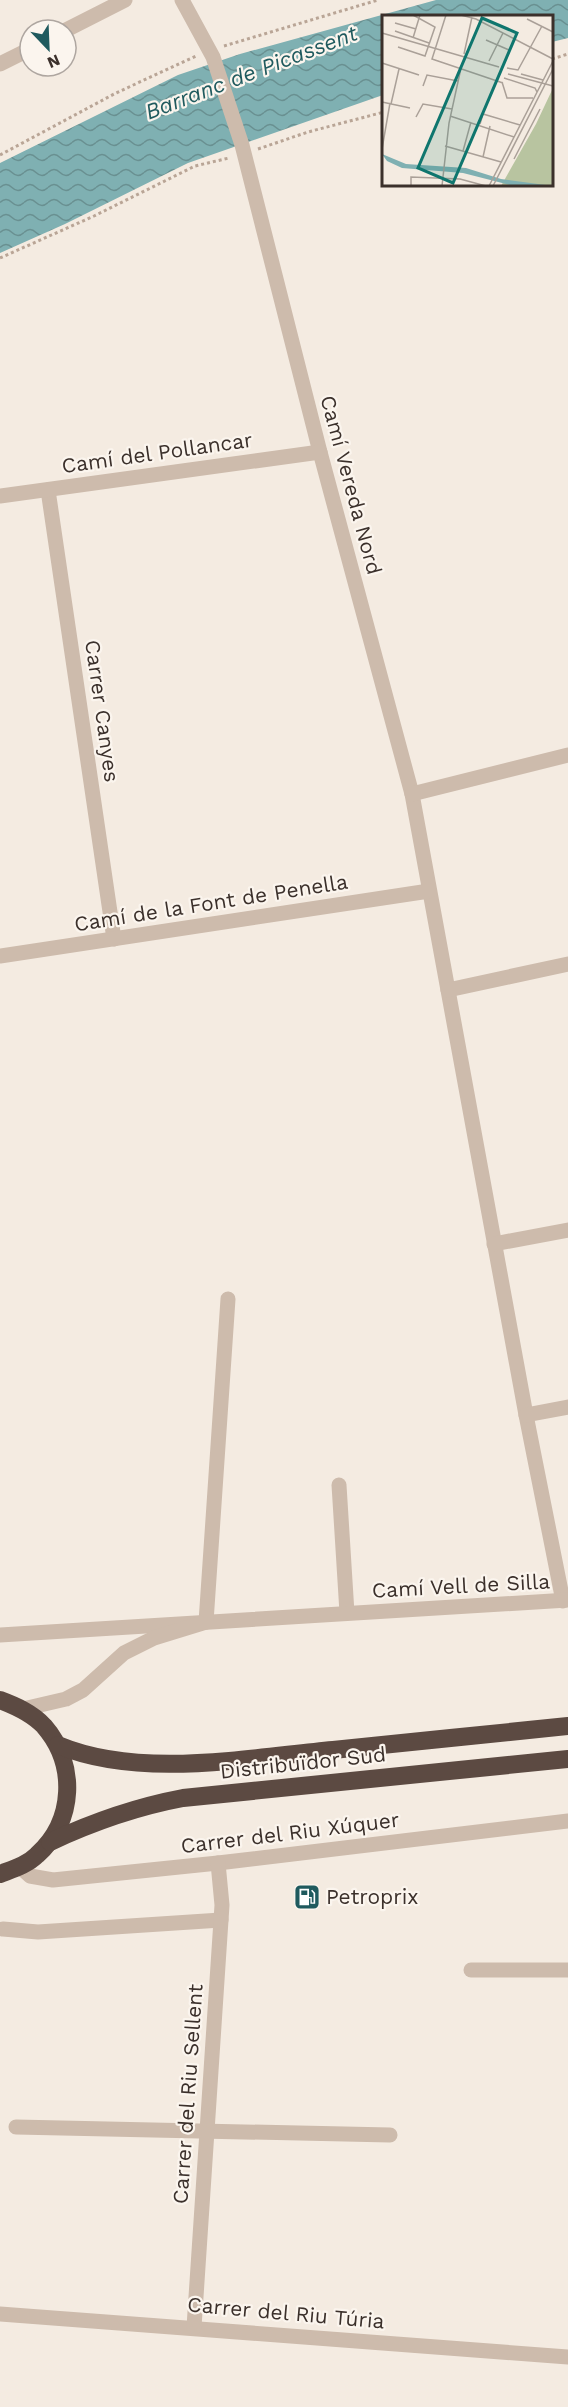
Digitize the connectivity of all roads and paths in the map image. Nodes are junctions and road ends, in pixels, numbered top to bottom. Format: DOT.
graph roads {
  1 [pos="125,0"];
  2 [pos="182,0"];
  3 [pos="378,0"];
  4 [pos="78,24"];
  5 [pos="211,54"];
  6 [pos="568,54"];
  7 [pos="18,55"];
  8 [pos="553,59"];
  9 [pos="0,64"];
  10 [pos="382,113"];
  11 [pos="243,149"];
  12 [pos="0,155"];
  13 [pos="0,258"];
  14 [pos="320,452"];
  15 [pos="48,490"];
  16 [pos="0,496"];
  17 [pos="568,755"];
  18 [pos="412,794"];
  19 [pos="429,891"];
  20 [pos="114,939"];
  21 [pos="0,956"];
  22 [pos="568,964"];
  23 [pos="448,990"];
  24 [pos="568,1230"];
  25 [pos="494,1244"];
  26 [pos="228,1299"];
  27 [pos="568,1407"];
  28 [pos="526,1415"];
  29 [pos="339,1485"];
  30 [pos="566,1600"];
  31 [pos="347,1613"];
  32 [pos="206,1622"];
  33 [pos="0,1635"];
  34 [pos="0,1700"];
  35 [pos="23,1709"];
  36 [pos="568,1726"];
  37 [pos="58,1745"];
  38 [pos="568,1759"];
  39 [pos="568,1821"];
  40 [pos="50,1842"];
  41 [pos="218,1863"];
  42 [pos="20,1867"];
  43 [pos="0,1874"];
  44 [pos="221,1920"];
  45 [pos="3,1929"];
  46 [pos="471,1970"];
  47 [pos="568,1970"];
  48 [pos="16,2127"];
  49 [pos="207,2131"];
  50 [pos="390,2135"];
  51 [pos="0,2314"];
  52 [pos="194,2327"];
  53 [pos="568,2357"];
  1 -- 4 [label="street"];
  2 -- 5 [label="street, Camí Vereda Nord"];
  3 -- 5 [label="path"];
  5 -- 11 [label="street, Camí Vereda Nord"];
  5 -- 12 [label="path"];
  6 -- 8 [label="path"];
  7 -- 9 [label="street"];
  10 -- 11 [label="path"];
  11 -- 13 [label="path"];
  11 -- 14 [label="street, Camí Vereda Nord"];
  14 -- 15 [label="street, Camí del Pollancar"];
  14 -- 18 [label="street, Camí Vereda Nord"];
  15 -- 16 [label="street, Camí del Pollancar"];
  15 -- 20 [label="street, Carrer Canyes"];
  17 -- 18 [label="street"];
  18 -- 19 [label="street, Camí Vereda Nord"];
  19 -- 20 [label="street, Camí de la Font de Penella"];
  19 -- 23 [label="street, Camí Vereda Nord"];
  20 -- 21 [label="street, Camí de la Font de Penella"];
  22 -- 23 [label="street"];
  23 -- 25 [label="street, Camí Vereda Nord"];
  24 -- 25 [label="street"];
  25 -- 28 [label="street, Camí Vell de Silla"];
  26 -- 32 [label="street"];
  27 -- 28 [label="street"];
  28 -- 30 [label="street, Camí Vell de Silla"];
  29 -- 31 [label="street"];
  30 -- 31 [label="street, Camí Vell de Silla"];
  31 -- 32 [label="street, Camí Vell de Silla"];
  32 -- 33 [label="street, Camí Vell de Silla"];
  32 -- 35 [label="street"];
  34 -- 35 [label="highway"];
  35 -- 37 [label="highway"];
  36 -- 37 [label="highway, Distribuïdor Sud"];
  37 -- 40 [label="highway"];
  38 -- 40 [label="highway, Distribuïdor Sud"];
  39 -- 41 [label="street, Carrer del Riu Xúquer"];
  40 -- 42 [label="highway"];
  41 -- 42 [label="street, Carrer del Riu Xúquer"];
  41 -- 44 [label="street, Carrer del Riu Sellent"];
  42 -- 43 [label="highway"];
  44 -- 45 [label="street"];
  44 -- 49 [label="street, Carrer del Riu Sellent"];
  46 -- 47 [label="street"];
  48 -- 49 [label="street"];
  49 -- 50 [label="street"];
  49 -- 52 [label="street, Carrer del Riu Sellent"];
  51 -- 52 [label="street, Carrer del Riu Túria"];
  52 -- 53 [label="street, Carrer del Riu Túria"];
}
